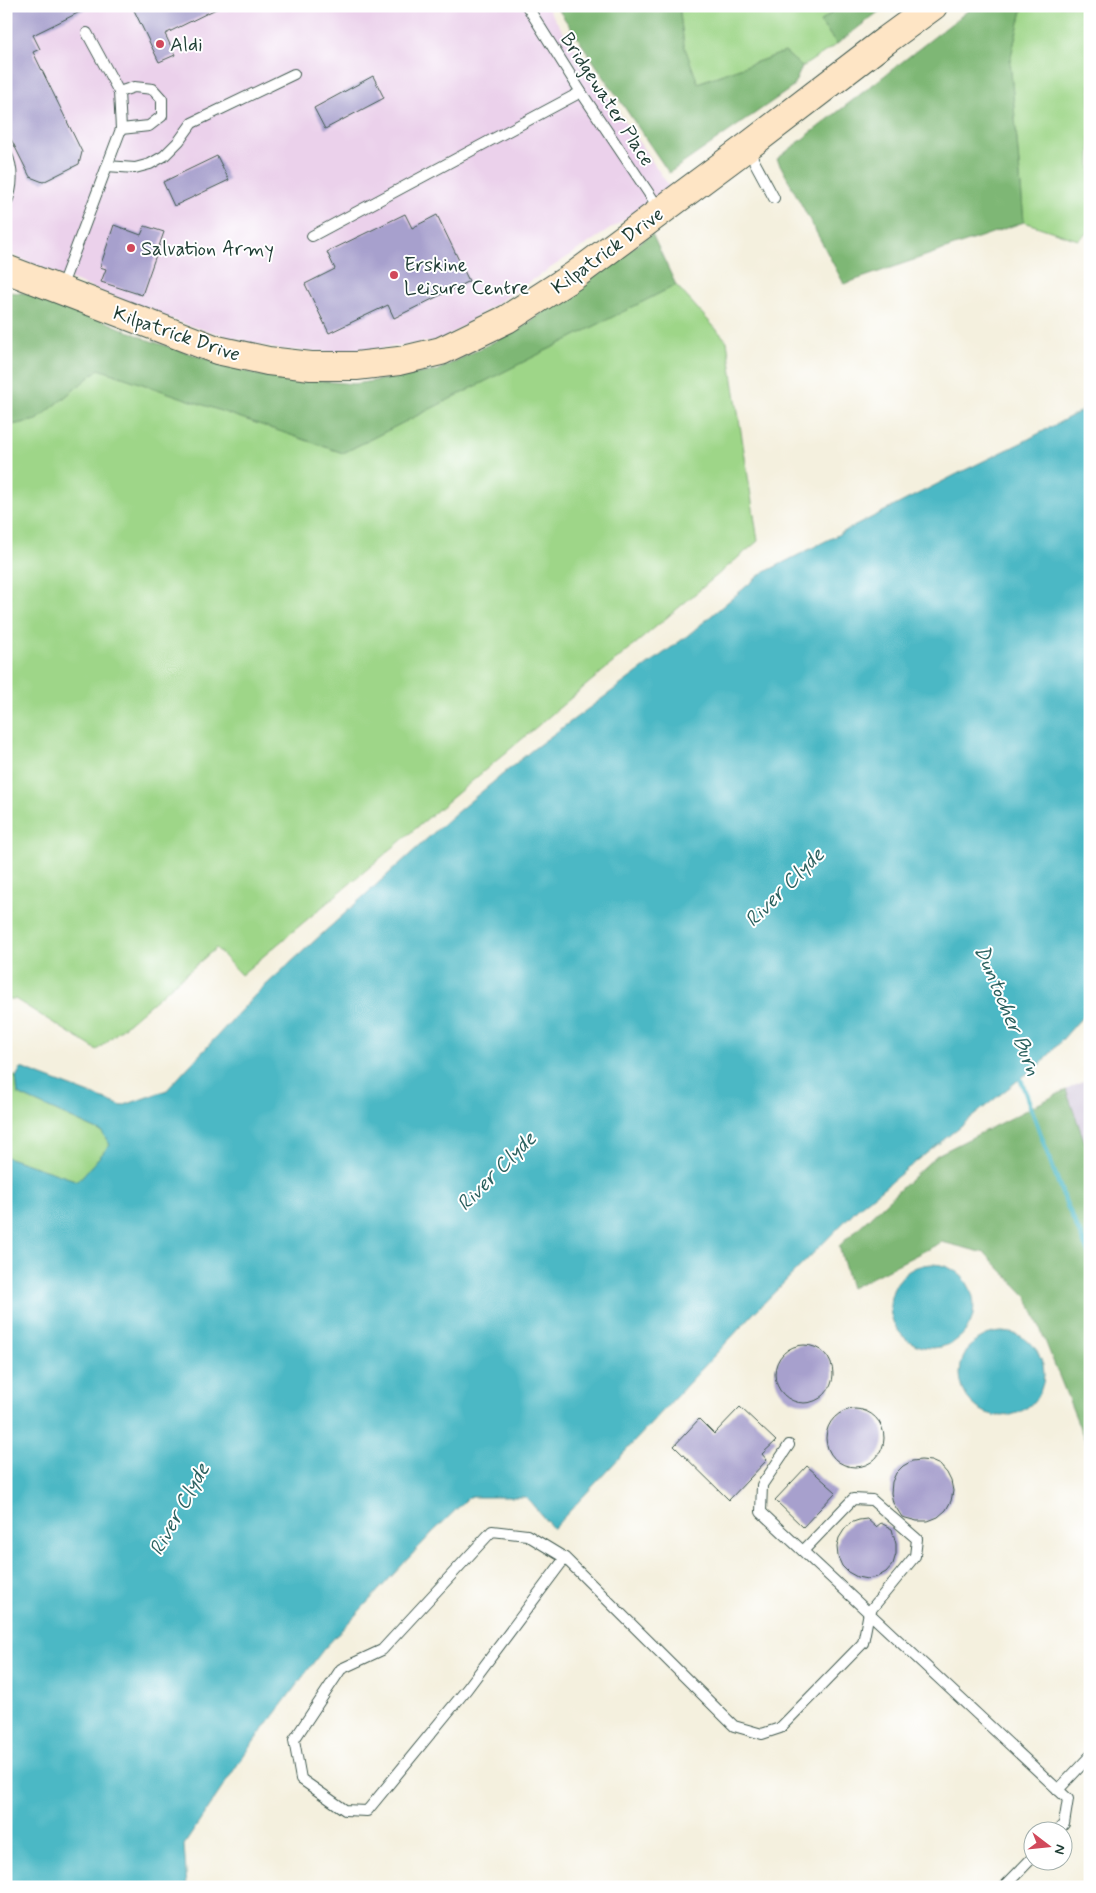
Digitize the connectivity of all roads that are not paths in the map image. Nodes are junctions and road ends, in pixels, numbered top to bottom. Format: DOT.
graph roads {
  1 [pos="527,6"];
  2 [pos="933,6"];
  3 [pos="87,33"];
  4 [pos="294,74"];
  5 [pos="119,92"];
  6 [pos="581,92"];
  7 [pos="121,129"];
  8 [pos="747,147"];
  9 [pos="6,153"];
  10 [pos="107,166"];
  11 [pos="774,198"];
  12 [pos="6,204"];
  13 [pos="660,211"];
  14 [pos="312,236"];
  15 [pos="6,270"];
  16 [pos="60,291"];
  17 [pos="789,1445"];
  18 [pos="803,1551"];
  19 [pos="565,1558"];
  20 [pos="869,1612"];
  21 [pos="1090,1756"];
  22 [pos="1058,1790"];
  23 [pos="1065,1820"];
  24 [pos="1024,1866"];
  25 [pos="1004,1887"];
  1 -- 6 [label="lane, Bridgewater Place"];
  2 -- 8 [label="street, Kilpatrick Drive"];
  3 -- 5 [label="lane"];
  4 -- 10 [label="lane"];
  5 -- 7 [label="lane"];
  5 -- 7 [label="lane"];
  6 -- 13 [label="lane, Bridgewater Place"];
  6 -- 14 [label="lane"];
  7 -- 10 [label="lane"];
  8 -- 11 [label="lane"];
  8 -- 13 [label="street, Kilpatrick Drive"];
  9 -- 12 [label="lane"];
  10 -- 16 [label="lane"];
  13 -- 16 [label="street, Kilpatrick Drive"];
  15 -- 16 [label="street, Kilpatrick Drive"];
  17 -- 18 [label="lane"];
  18 -- 20 [label="lane"];
  18 -- 20 [label="lane"];
  19 -- 19 [label="lane"];
  19 -- 20 [label="lane"];
  20 -- 22 [label="lane"];
  21 -- 22 [label="lane"];
  22 -- 23 [label="lane"];
  24 -- 25 [label="lane"];
}
